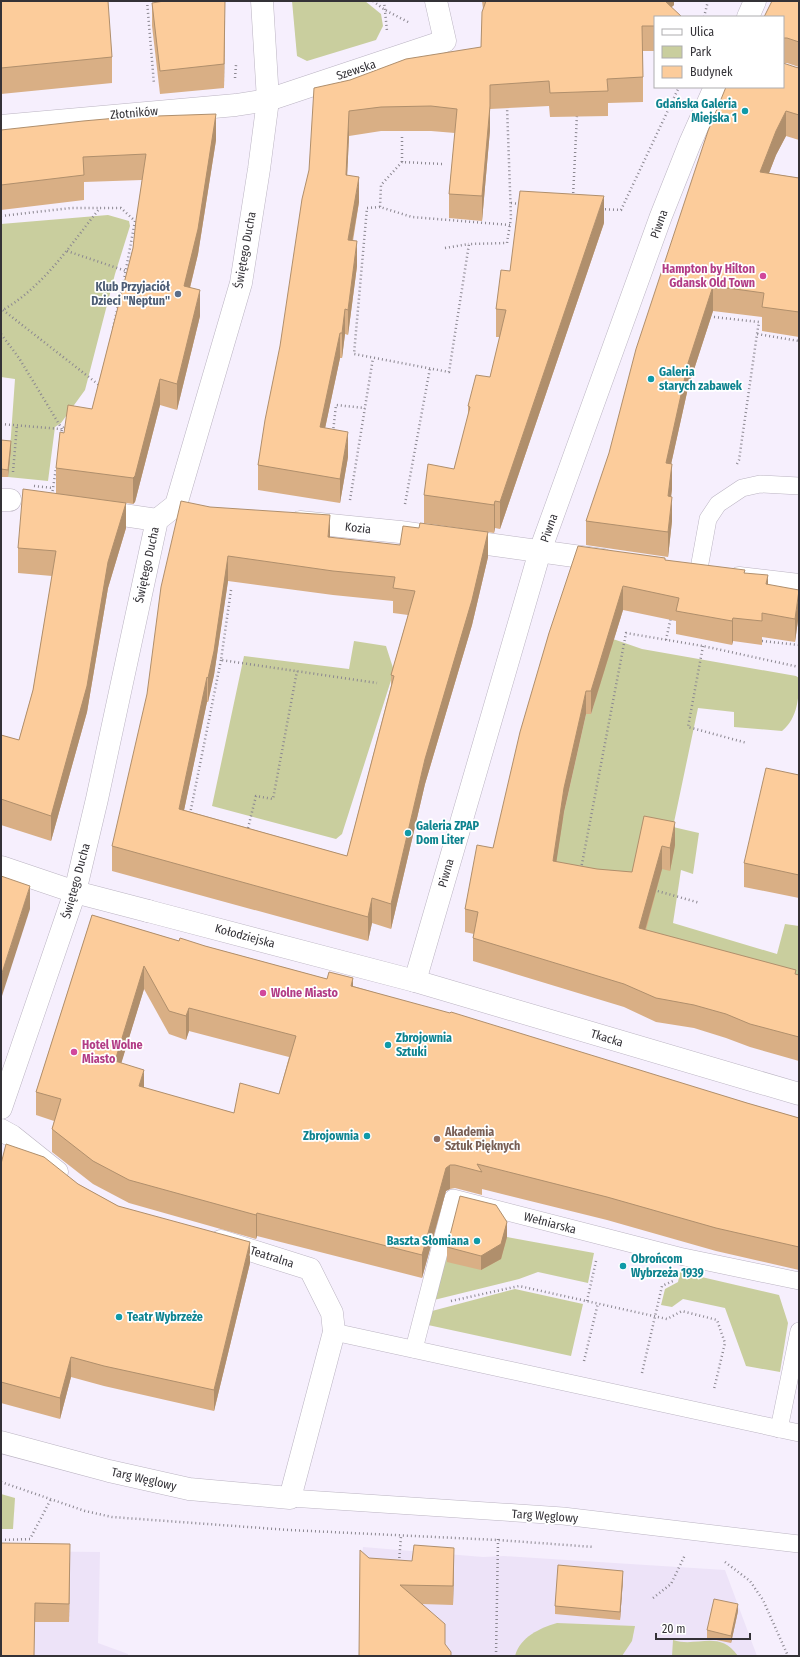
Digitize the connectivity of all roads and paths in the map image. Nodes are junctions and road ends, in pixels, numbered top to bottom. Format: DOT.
graph roads {
  1 [pos="147,1"];
  2 [pos="262,1"];
  3 [pos="373,1"];
  4 [pos="436,1"];
  5 [pos="708,1"];
  6 [pos="755,1"];
  7 [pos="385,10"];
  8 [pos="704,16"];
  9 [pos="748,16"];
  10 [pos="153,79"];
  11 [pos="679,88"];
  12 [pos="715,88"];
  13 [pos="268,100"];
  14 [pos="506,100"];
  15 [pos="577,108"];
  16 [pos="1,126"];
  17 [pos="402,134"];
  18 [pos="402,162"];
  19 [pos="442,164"];
  20 [pos="573,200"];
  21 [pos="510,203"];
  22 [pos="526,204"];
  23 [pos="380,207"];
  24 [pos="100,208"];
  25 [pos="594,209"];
  26 [pos="1,216"];
  27 [pos="510,225"];
  28 [pos="469,244"];
  29 [pos="445,248"];
  30 [pos="67,251"];
  31 [pos="126,270"];
  32 [pos="2,311"];
  33 [pos="714,317"];
  34 [pos="112,332"];
  35 [pos="1,334"];
  36 [pos="757,334"];
  37 [pos="799,341"];
  38 [pos="373,358"];
  39 [pos="430,368"];
  40 [pos="101,377"];
  41 [pos="99,385"];
  42 [pos="98,391"];
  43 [pos="365,408"];
  44 [pos="73,421"];
  45 [pos="1,424"];
  46 [pos="17,425"];
  47 [pos="62,429"];
  48 [pos="332,435"];
  49 [pos="61,436"];
  50 [pos="56,466"];
  51 [pos="735,469"];
  52 [pos="13,477"];
  53 [pos="33,486"];
  54 [pos="799,486"];
  55 [pos="52,496"];
  56 [pos="5,500"];
  57 [pos="176,505"];
  58 [pos="349,505"];
  59 [pos="405,506"];
  60 [pos="80,509"];
  61 [pos="198,509"];
  62 [pos="157,520"];
  63 [pos="278,520"];
  64 [pos="540,551"];
  65 [pos="625,563"];
  66 [pos="689,572"];
  67 [pos="799,585"];
  68 [pos="231,590"];
  69 [pos="671,617"];
  70 [pos="666,640"];
  71 [pos="762,640"];
  72 [pos="799,645"];
  73 [pos="704,646"];
  74 [pos="221,660"];
  75 [pos="799,667"];
  76 [pos="298,671"];
  77 [pos="377,683"];
  78 [pos="747,743"];
  79 [pos="190,816"];
  80 [pos="248,828"];
  81 [pos="1,867"];
  82 [pos="581,870"];
  83 [pos="648,888"];
  84 [pos="75,892"];
  85 [pos="700,903"];
  86 [pos="415,980"];
  87 [pos="8,1066"];
  88 [pos="799,1094"];
  89 [pos="1,1108"];
  90 [pos="1,1130"];
  91 [pos="74,1186"];
  92 [pos="204,1237"];
  93 [pos="601,1237"];
  94 [pos="799,1281"];
  95 [pos="662,1286"];
  96 [pos="587,1301"];
  97 [pos="598,1303"];
  98 [pos="424,1308"];
  99 [pos="655,1316"];
  100 [pos="799,1331"];
  101 [pos="334,1332"];
  102 [pos="414,1349"];
  103 [pos="640,1379"];
  104 [pos="578,1385"];
  105 [pos="713,1395"];
  106 [pos="778,1429"];
  107 [pos="799,1433"];
  108 [pos="1,1442"];
  109 [pos="1,1482"];
  110 [pos="290,1498"];
  111 [pos="51,1499"];
  112 [pos="499,1512"];
  113 [pos="401,1536"];
  114 [pos="1,1540"];
  115 [pos="498,1540"];
  116 [pos="799,1544"];
  117 [pos="600,1548"];
  118 [pos="678,1554"];
  119 [pos="722,1561"];
  120 [pos="399,1564"];
  121 [pos="653,1598"];
  122 [pos="496,1656"];
  123 [pos="788,1656"];
  1 -- 10 [label="path"];
  2 -- 13 [label="street, Świętego Ducha"];
  3 -- 7 [label="path"];
  4 -- 13 [label="street, Szewska"];
  5 -- 8 [label="path"];
  6 -- 9 [label="street"];
  11 -- 25 [label="path"];
  12 -- 64 [label="street, Piwna"];
  13 -- 16 [label="street, Złotników"];
  13 -- 57 [label="street, Świętego Ducha"];
  14 -- 21 [label="path"];
  15 -- 20 [label="path"];
  17 -- 18 [label="path"];
  18 -- 19 [label="path"];
  18 -- 23 [label="path"];
  21 -- 22 [label="path"];
  21 -- 27 [label="path"];
  23 -- 27 [label="path"];
  23 -- 38 [label="path"];
  24 -- 26 [label="path"];
  24 -- 30 [label="path"];
  24 -- 31 [label="path"];
  27 -- 28 [label="path"];
  28 -- 29 [label="path"];
  28 -- 39 [label="path"];
  30 -- 31 [label="path"];
  30 -- 32 [label="path"];
  31 -- 34 [label="path"];
  32 -- 41 [label="path"];
  33 -- 36 [label="path"];
  35 -- 47 [label="path"];
  36 -- 37 [label="path"];
  36 -- 51 [label="path"];
  38 -- 39 [label="path"];
  38 -- 43 [label="path"];
  39 -- 59 [label="path"];
  40 -- 41 [label="path"];
  41 -- 42 [label="path"];
  43 -- 48 [label="path"];
  43 -- 58 [label="path"];
  44 -- 47 [label="path"];
  45 -- 46 [label="path"];
  46 -- 47 [label="path"];
  46 -- 52 [label="path"];
  47 -- 49 [label="path"];
  50 -- 55 [label="path"];
  53 -- 55 [label="path"];
  54 -- 66 [label="lane"];
  55 -- 56 [label="street"];
  57 -- 61 [label="street"];
  57 -- 62 [label="street, Świętego Ducha"];
  60 -- 62 [label="street"];
  62 -- 84 [label="street, Świętego Ducha"];
  63 -- 64 [label="street, Kozia"];
  64 -- 65 [label="street, Kozia"];
  64 -- 86 [label="street, Piwna"];
  66 -- 67 [label="street"];
  68 -- 74 [label="path"];
  69 -- 70 [label="path"];
  70 -- 73 [label="path"];
  70 -- 82 [label="path"];
  71 -- 72 [label="path"];
  73 -- 75 [label="path"];
  73 -- 78 [label="path"];
  74 -- 76 [label="path"];
  74 -- 79 [label="path"];
  76 -- 77 [label="path"];
  76 -- 80 [label="path"];
  81 -- 84 [label="street, Kołodziejska"];
  83 -- 85 [label="path"];
  84 -- 86 [label="street, Kołodziejska"];
  84 -- 87 [label="street, Świętego Ducha"];
  86 -- 88 [label="street, Tkacka"];
  87 -- 89 [label="street, Świętego Ducha"];
  90 -- 91 [label="street"];
  92 -- 101 [label="street, Teatralna"];
  93 -- 94 [label="lane, Wełniarska"];
  93 -- 96 [label="path"];
  93 -- 98 [label="lane, Wełniarska"];
  95 -- 99 [label="path"];
  96 -- 97 [label="path"];
  96 -- 98 [label="path"];
  97 -- 99 [label="path"];
  97 -- 104 [label="path"];
  98 -- 102 [label="lane, Wełniarska"];
  99 -- 103 [label="path"];
  99 -- 105 [label="path"];
  100 -- 106 [label="lane"];
  101 -- 102 [label="lane"];
  101 -- 110 [label="street"];
  102 -- 104 [label="lane"];
  104 -- 106 [label="lane"];
  106 -- 107 [label="lane"];
  108 -- 110 [label="street, Targ Węglowy"];
  109 -- 111 [label="path"];
  110 -- 112 [label="lane, Targ Węglowy"];
  111 -- 113 [label="path"];
  111 -- 114 [label="path"];
  112 -- 115 [label="path"];
  112 -- 116 [label="lane, Targ Węglowy"];
  113 -- 115 [label="path"];
  113 -- 120 [label="path"];
  115 -- 117 [label="path"];
  115 -- 122 [label="path"];
  118 -- 121 [label="path"];
  119 -- 123 [label="path"];
}
